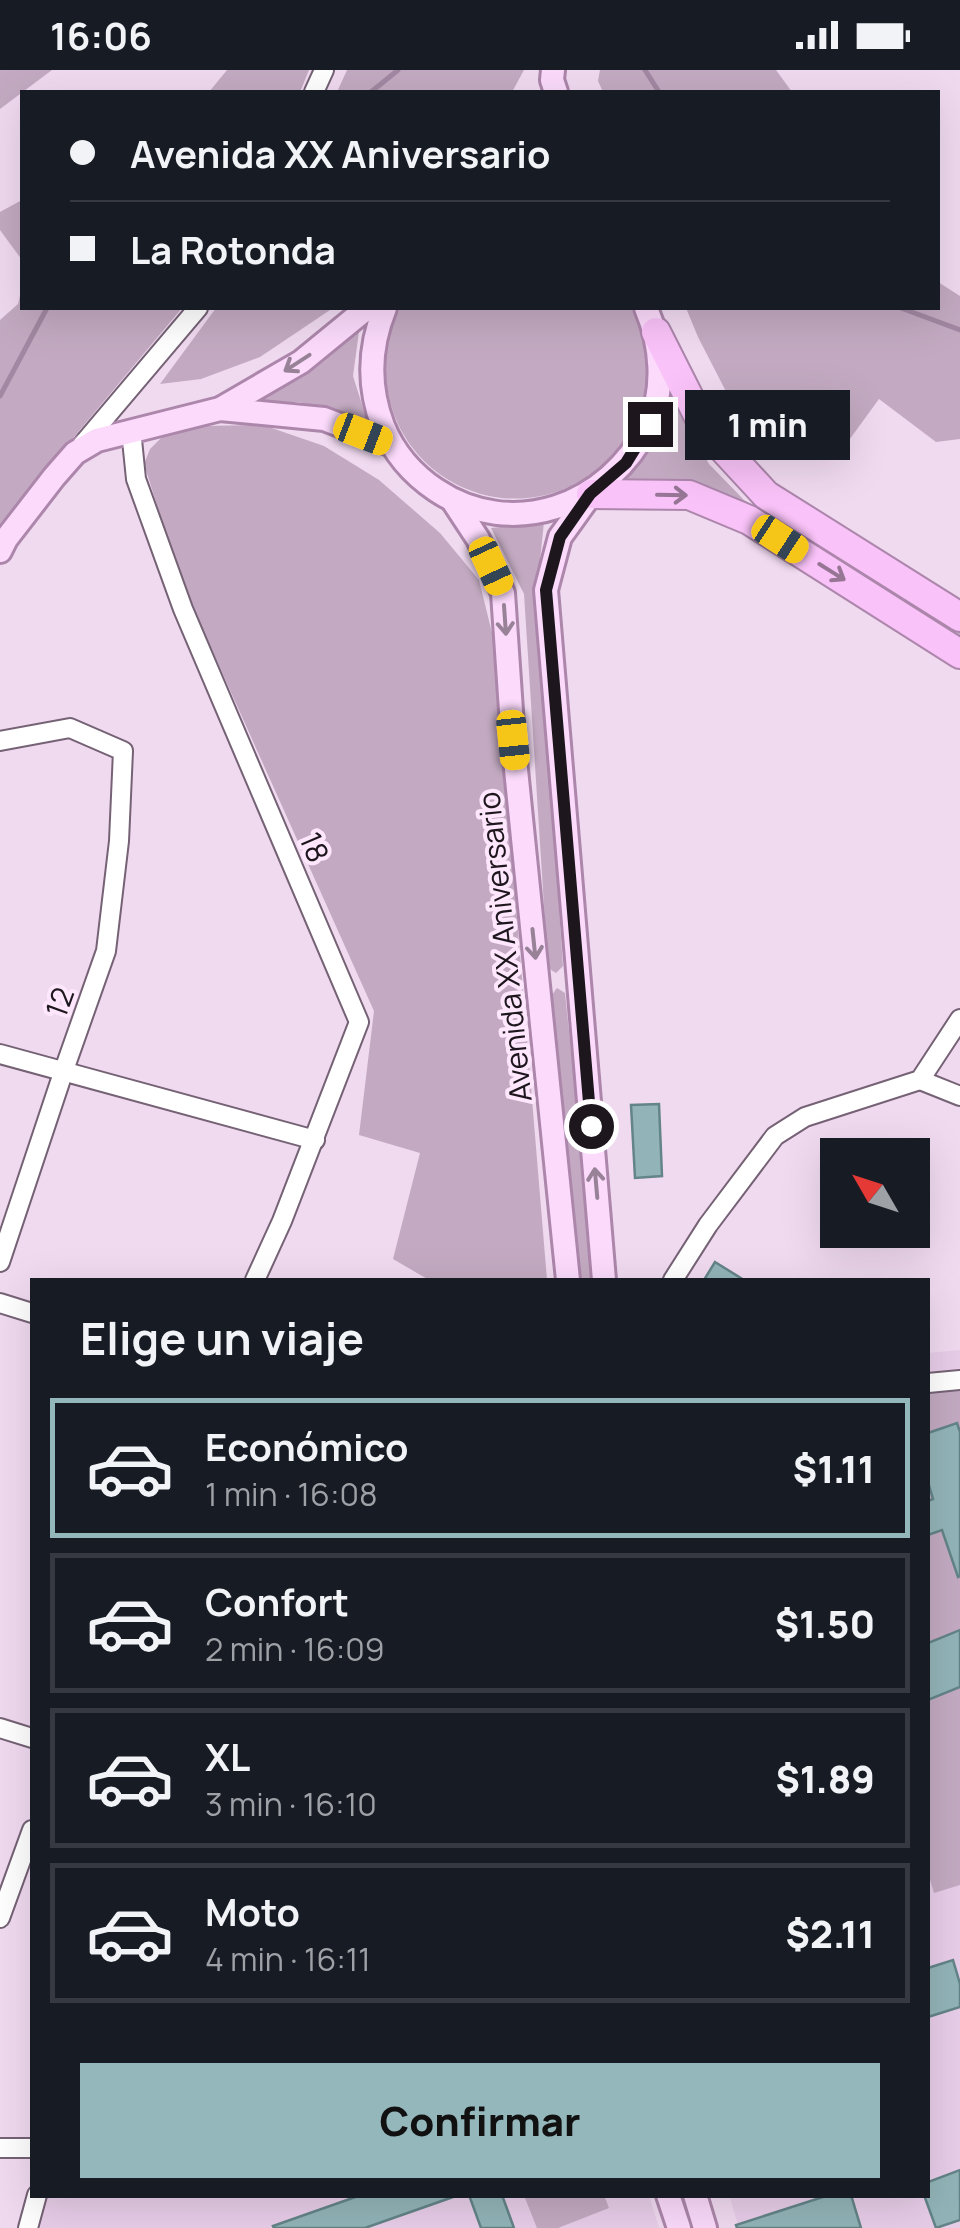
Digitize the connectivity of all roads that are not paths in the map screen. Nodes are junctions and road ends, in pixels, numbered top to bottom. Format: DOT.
graph roads {
  1 [pos="196,310"];
  2 [pos="365,310"];
  3 [pos="384,310"];
  4 [pos="651,320"];
  5 [pos="220,409"];
  6 [pos="131,430"];
  7 [pos="390,444"];
  8 [pos="75,453"];
  9 [pos="590,494"];
  10 [pos="453,501"];
  11 [pos="0,551"];
  12 [pos="960,618"];
  13 [pos="960,654"];
  14 [pos="0,740"];
  15 [pos="960,1019"];
  16 [pos="0,1054"];
  17 [pos="64,1070"];
  18 [pos="920,1080"];
  19 [pos="960,1096"];
  20 [pos="315,1140"];
  21 [pos="0,1262"];
  22 [pos="256,1278"];
  23 [pos="568,1278"];
  24 [pos="604,1278"];
  25 [pos="674,1278"];
  26 [pos="0,1303"];
  27 [pos="30,1312"];
  28 [pos="960,1380"];
  29 [pos="930,1382"];
  30 [pos="0,1728"];
  31 [pos="30,1737"];
  32 [pos="30,1836"];
  33 [pos="0,1918"];
  34 [pos="0,2148"];
  35 [pos="30,2148"];
  36 [pos="36,2198"];
  37 [pos="669,2198"];
  38 [pos="696,2198"];
  39 [pos="28,2228"];
  40 [pos="679,2228"];
  41 [pos="705,2228"];
  1 -- 8 [label="street"];
  2 -- 5 [label="main road, one-way"];
  3 -- 7 [label="main road"];
  4 -- 9 [label="main road"];
  4 -- 12 [label="highway"];
  5 -- 6 [label="main road"];
  5 -- 7 [label="main road"];
  6 -- 8 [label="main road"];
  6 -- 20 [label="street, 18"];
  7 -- 10 [label="main road"];
  8 -- 11 [label="main road"];
  9 -- 10 [label="main road"];
  9 -- 13 [label="highway, one-way"];
  24 -- 9 [label="main road, one-way"];
  10 -- 23 [label="main road, Avenida XX Aniversario, one-way"];
  14 -- 17 [label="street, 12"];
  15 -- 18 [label="street"];
  16 -- 17 [label="street"];
  17 -- 20 [label="street"];
  17 -- 21 [label="street, 12"];
  18 -- 19 [label="street"];
  18 -- 25 [label="street"];
  20 -- 22 [label="street, 18"];
  26 -- 27 [label="street"];
  28 -- 29 [label="street"];
  30 -- 31 [label="street"];
  32 -- 33 [label="street"];
  34 -- 35 [label="street"];
  36 -- 39 [label="street"];
  37 -- 40 [label="main road"];
  38 -- 41 [label="main road"];
}
